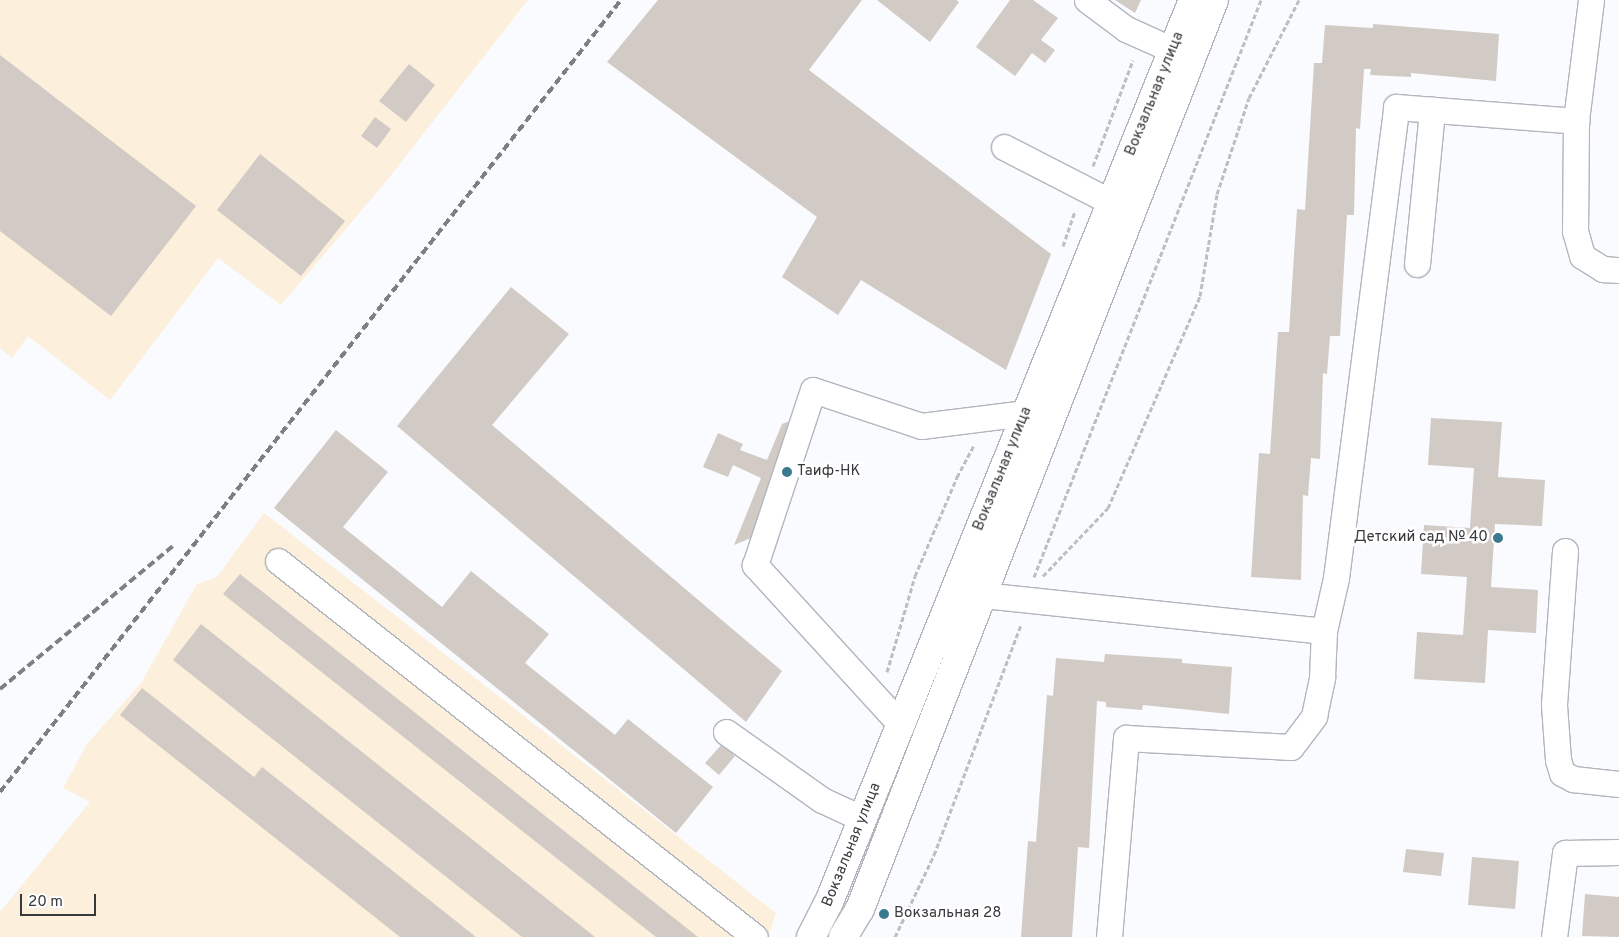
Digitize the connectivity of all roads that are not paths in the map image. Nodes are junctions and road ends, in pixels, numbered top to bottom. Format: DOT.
graph roads {
  1 [pos="1087,0"];
  2 [pos="1193,0"];
  3 [pos="1214,0"];
  4 [pos="1591,0"];
  5 [pos="1172,50"];
  6 [pos="1432,110"];
  7 [pos="1576,121"];
  8 [pos="1004,147"];
  9 [pos="1111,202"];
  10 [pos="1417,264"];
  11 [pos="1619,270"];
  12 [pos="1026,413"];
  13 [pos="1565,551"];
  14 [pos="278,561"];
  15 [pos="967,594"];
  16 [pos="1324,631"];
  17 [pos="901,725"];
  18 [pos="726,732"];
  19 [pos="1619,784"];
  20 [pos="863,819"];
  21 [pos="1619,852"];
  22 [pos="755,937"];
  23 [pos="811,937"];
  24 [pos="843,937"];
  25 [pos="1109,937"];
  26 [pos="1554,937"];
  1 -- 5 [label="lane"];
  2 -- 5 [label="main road, Вокзальная улица"];
  3 -- 15 [label="main road, Вокзальная улица"];
  4 -- 7 [label="lane"];
  5 -- 9 [label="main road, Вокзальная улица"];
  6 -- 7 [label="lane"];
  6 -- 10 [label="lane"];
  6 -- 16 [label="lane"];
  7 -- 11 [label="lane"];
  8 -- 9 [label="lane"];
  9 -- 12 [label="main road, Вокзальная улица"];
  12 -- 15 [label="main road, Вокзальная улица"];
  12 -- 17 [label="lane"];
  13 -- 19 [label="lane"];
  14 -- 22 [label="lane"];
  15 -- 16 [label="lane"];
  15 -- 17 [label="main road, Вокзальная улица"];
  15 -- 24 [label="main road, Вокзальная улица"];
  16 -- 25 [label="lane"];
  17 -- 20 [label="main road, Вокзальная улица"];
  18 -- 20 [label="lane"];
  20 -- 23 [label="main road, Вокзальная улица"];
  21 -- 26 [label="lane"];
}
